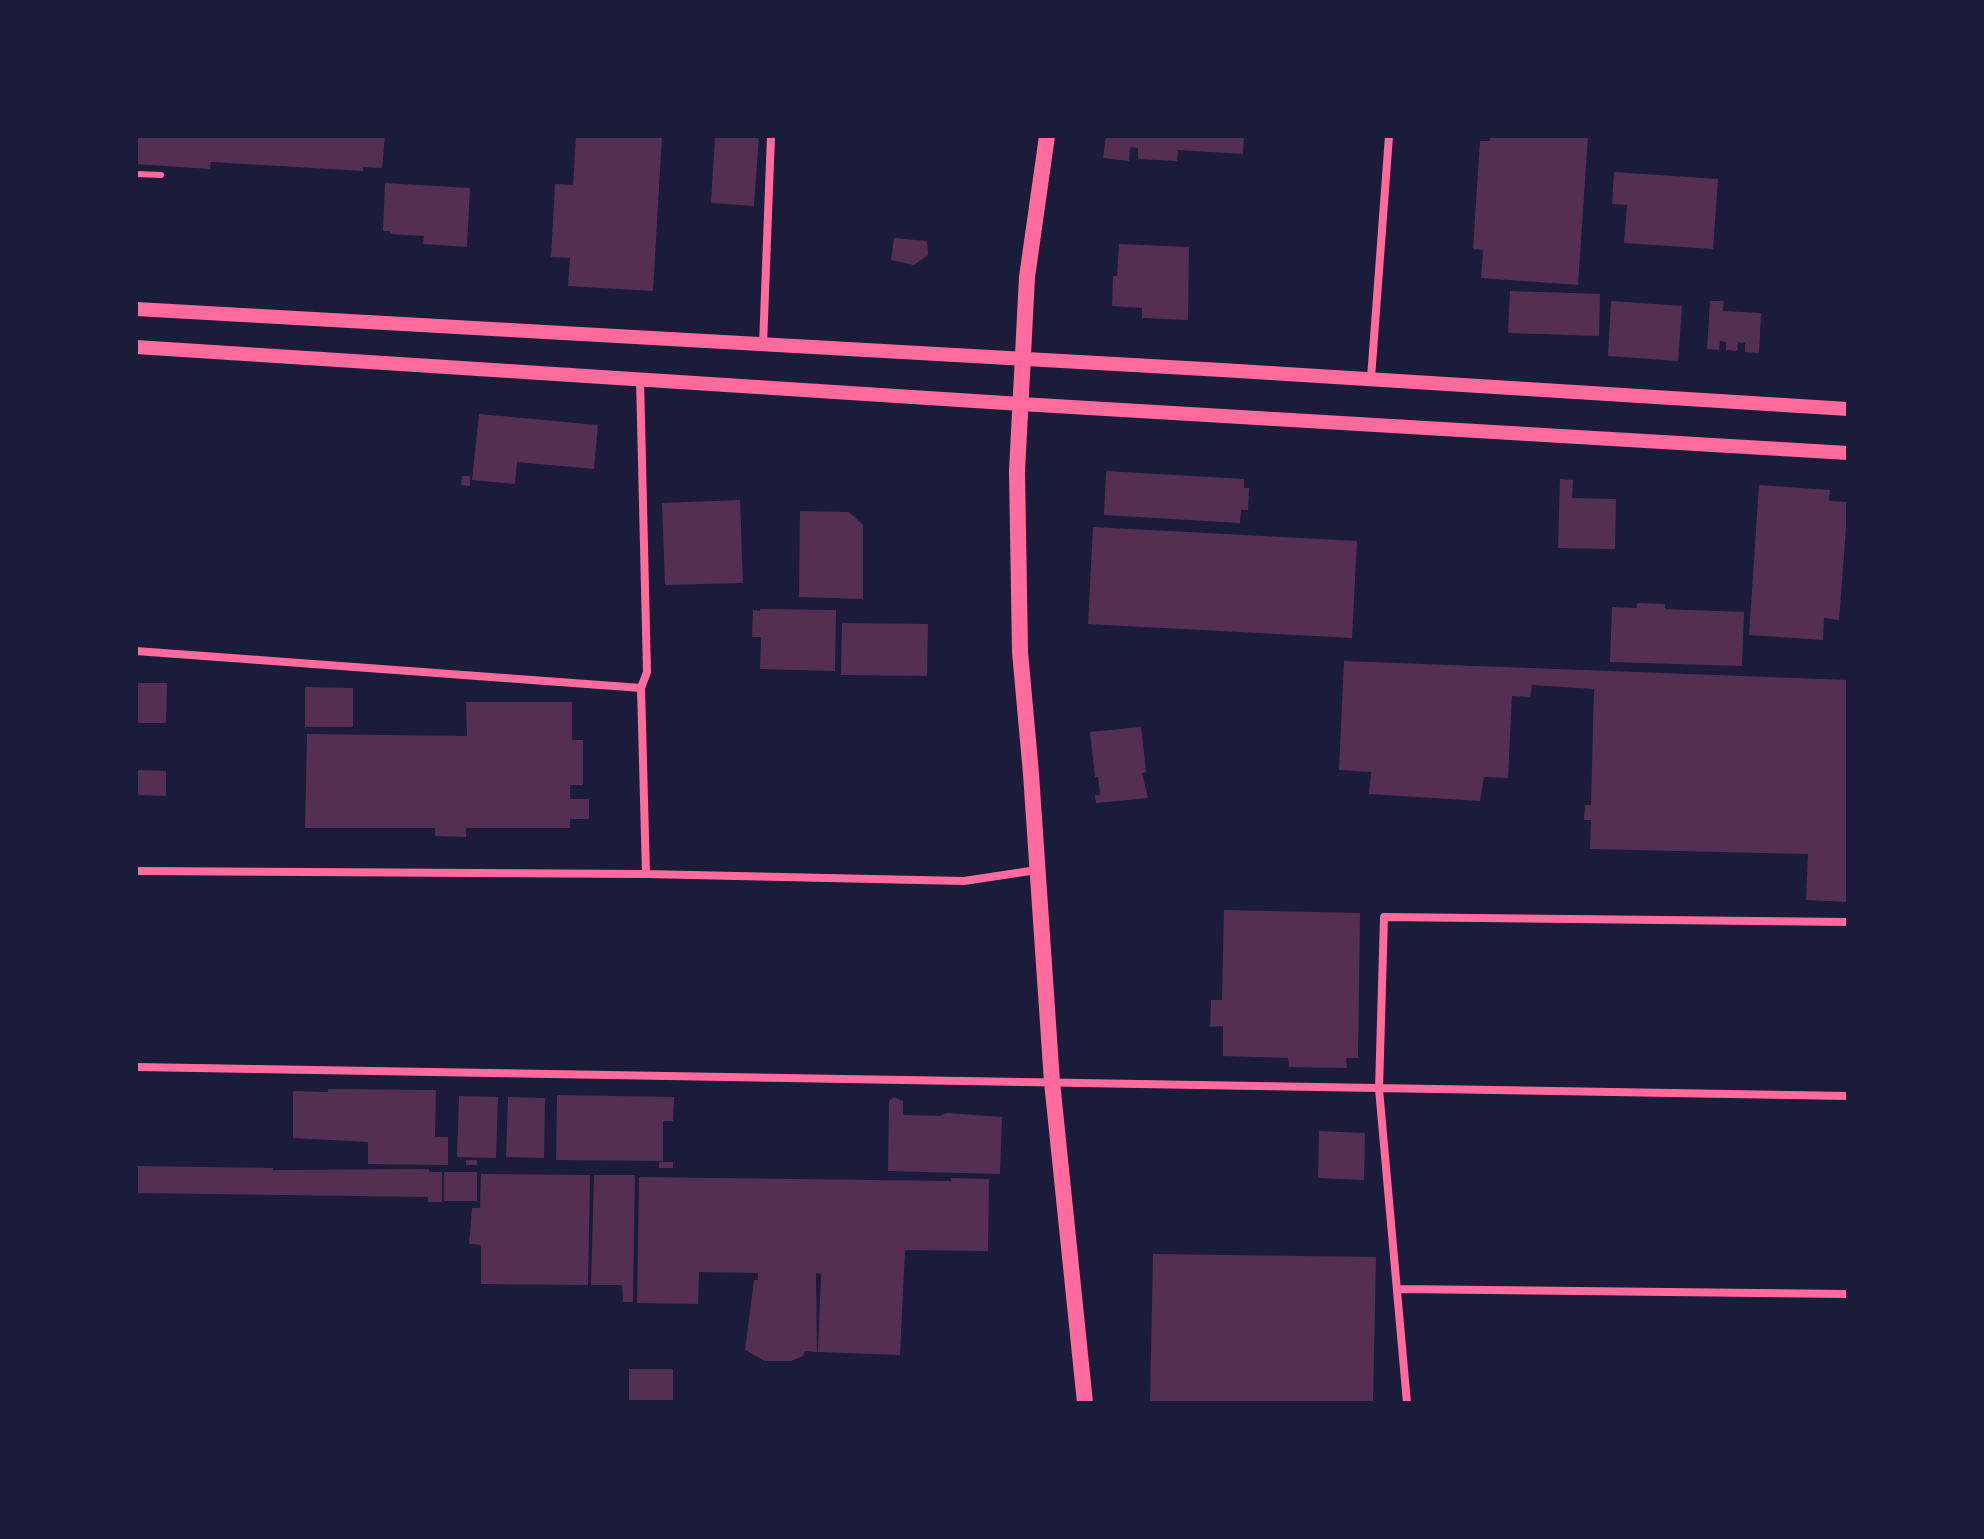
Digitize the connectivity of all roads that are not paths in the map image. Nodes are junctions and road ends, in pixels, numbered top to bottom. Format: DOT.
graph roads {
  1 [pos="771,136"];
  2 [pos="1047,136"];
  3 [pos="1389,136"];
  4 [pos="136,174"];
  5 [pos="161,175"];
  6 [pos="136,309"];
  7 [pos="763,345"];
  8 [pos="136,347"];
  9 [pos="1023,359"];
  10 [pos="640,378"];
  11 [pos="1371,378"];
  12 [pos="1021,404"];
  13 [pos="1848,409"];
  14 [pos="1848,453"];
  15 [pos="136,651"];
  16 [pos="641,688"];
  17 [pos="1037,870"];
  18 [pos="136,871"];
  19 [pos="646,874"];
  20 [pos="1848,922"];
  21 [pos="136,1067"];
  22 [pos="1052,1082"];
  23 [pos="1379,1089"];
  24 [pos="1848,1096"];
  25 [pos="1397,1289"];
  26 [pos="1848,1294"];
  27 [pos="1085,1403"];
  28 [pos="1407,1403"];
  1 -- 7 [label="street"];
  2 -- 9 [label="main road"];
  3 -- 11 [label="street"];
  4 -- 5 [label="lane"];
  6 -- 7 [label="street"];
  7 -- 9 [label="street"];
  8 -- 10 [label="street"];
  9 -- 11 [label="street"];
  9 -- 12 [label="main road"];
  10 -- 12 [label="street"];
  10 -- 16 [label="street"];
  11 -- 13 [label="street"];
  12 -- 14 [label="street"];
  12 -- 17 [label="main road"];
  15 -- 16 [label="street"];
  16 -- 19 [label="street"];
  17 -- 19 [label="street"];
  17 -- 22 [label="main road"];
  18 -- 19 [label="street"];
  20 -- 23 [label="street"];
  21 -- 22 [label="street"];
  22 -- 23 [label="street"];
  22 -- 27 [label="main road"];
  23 -- 24 [label="street"];
  23 -- 25 [label="street"];
  25 -- 26 [label="street"];
  25 -- 28 [label="street"];
}
